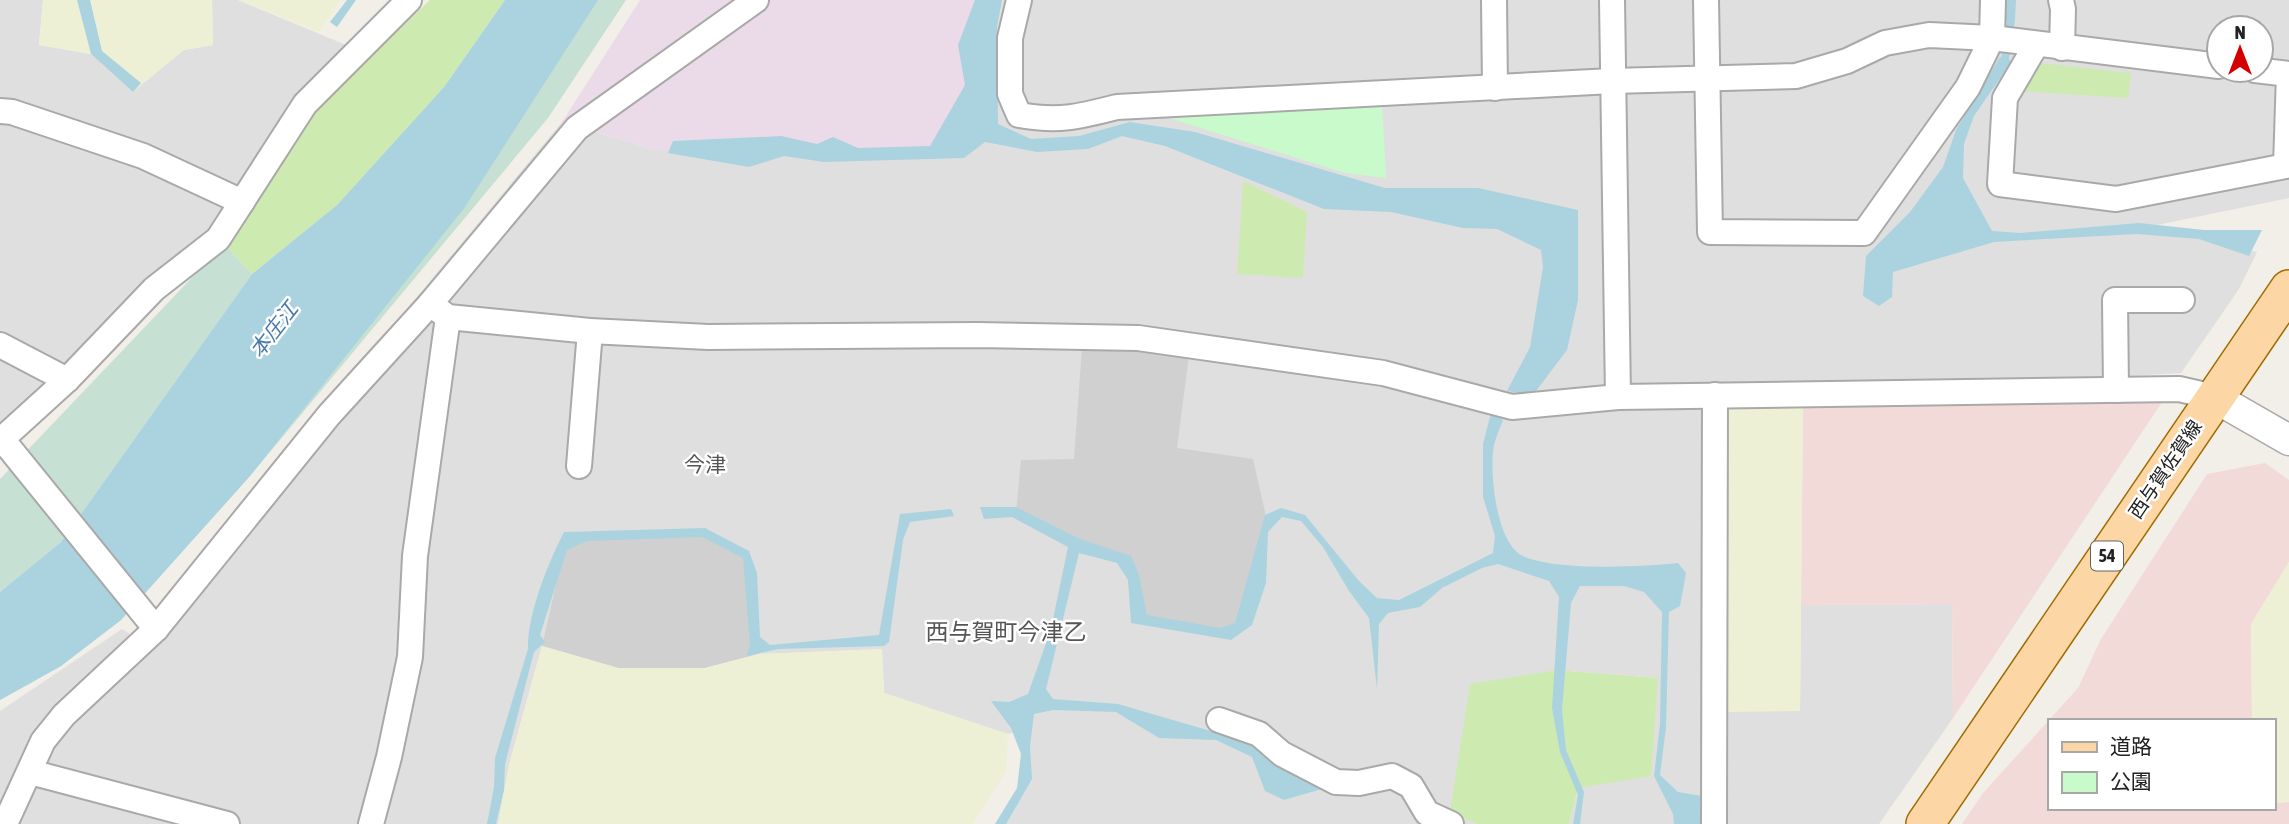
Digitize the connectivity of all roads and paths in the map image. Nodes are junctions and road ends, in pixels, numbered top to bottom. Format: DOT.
graph roads {
  1 [pos="409,0"];
  2 [pos="756,0"];
  3 [pos="1018,0"];
  4 [pos="1494,0"];
  5 [pos="1612,0"];
  6 [pos="1706,0"];
  7 [pos="1993,0"];
  8 [pos="2061,0"];
  9 [pos="2012,41"];
  10 [pos="2062,48"];
  11 [pos="2205,64"];
  12 [pos="2289,74"];
  13 [pos="1612,80"];
  14 [pos="1707,80"];
  15 [pos="1495,88"];
  16 [pos="0,111"];
  17 [pos="242,202"];
  18 [pos="2289,289"];
  19 [pos="2182,300"];
  20 [pos="439,311"];
  21 [pos="590,331"];
  22 [pos="0,345"];
  23 [pos="67,380"];
  24 [pos="2116,390"];
  25 [pos="1715,395"];
  26 [pos="1618,397"];
  27 [pos="2214,397"];
  28 [pos="2289,440"];
  29 [pos="3,442"];
  30 [pos="579,466"];
  31 [pos="154,626"];
  32 [pos="1219,720"];
  33 [pos="30,772"];
  34 [pos="5,824"];
  35 [pos="227,824"];
  36 [pos="371,824"];
  37 [pos="1451,824"];
  38 [pos="1714,824"];
  39 [pos="1925,824"];
  1 -- 17 [label="street"];
  2 -- 20 [label="street"];
  3 -- 15 [label="street"];
  4 -- 15 [label="street"];
  5 -- 13 [label="street"];
  6 -- 14 [label="street"];
  7 -- 9 [label="street"];
  8 -- 10 [label="street"];
  9 -- 10 [label="street"];
  9 -- 12 [label="street"];
  9 -- 14 [label="street"];
  9 -- 14 [label="street"];
  10 -- 11 [label="street"];
  13 -- 14 [label="street"];
  13 -- 15 [label="street"];
  13 -- 26 [label="street"];
  16 -- 17 [label="street"];
  17 -- 23 [label="street"];
  18 -- 27 [label="main road, 西与賀佐賀線 / 54"];
  19 -- 24 [label="street"];
  20 -- 21 [label="street"];
  20 -- 31 [label="street"];
  20 -- 36 [label="street"];
  21 -- 26 [label="street"];
  21 -- 30 [label="street"];
  22 -- 23 [label="street"];
  23 -- 29 [label="street"];
  24 -- 25 [label="street"];
  24 -- 27 [label="street"];
  25 -- 26 [label="street"];
  25 -- 38 [label="street"];
  27 -- 28 [label="street"];
  27 -- 39 [label="main road, 西与賀佐賀線 / 54"];
  29 -- 31 [label="street"];
  31 -- 33 [label="street"];
  32 -- 37 [label="street"];
  33 -- 34 [label="street"];
  33 -- 35 [label="street"];
}
